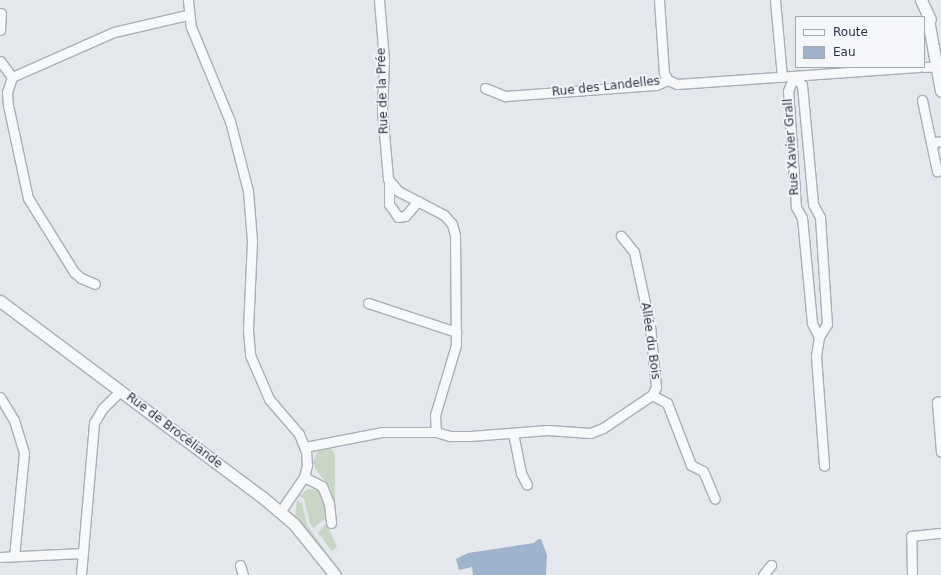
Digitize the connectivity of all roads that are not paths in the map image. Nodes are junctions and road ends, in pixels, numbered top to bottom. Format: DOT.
graph roads {
  1 [pos="188,0"];
  2 [pos="379,0"];
  3 [pos="659,0"];
  4 [pos="775,0"];
  5 [pos="921,0"];
  6 [pos="1,14"];
  7 [pos="927,14"];
  8 [pos="187,15"];
  9 [pos="0,30"];
  10 [pos="941,39"];
  11 [pos="0,61"];
  12 [pos="925,66"];
  13 [pos="939,66"];
  14 [pos="904,68"];
  15 [pos="794,76"];
  16 [pos="12,77"];
  17 [pos="782,77"];
  18 [pos="668,80"];
  19 [pos="485,88"];
  20 [pos="941,90"];
  21 [pos="922,100"];
  22 [pos="941,141"];
  23 [pos="931,143"];
  24 [pos="937,171"];
  25 [pos="389,182"];
  26 [pos="418,201"];
  27 [pos="813,204"];
  28 [pos="796,207"];
  29 [pos="621,236"];
  30 [pos="96,284"];
  31 [pos="0,301"];
  32 [pos="368,303"];
  33 [pos="456,332"];
  34 [pos="819,337"];
  35 [pos="120,391"];
  36 [pos="652,395"];
  37 [pos="0,397"];
  38 [pos="941,401"];
  39 [pos="436,432"];
  40 [pos="513,433"];
  41 [pos="305,447"];
  42 [pos="941,452"];
  43 [pos="824,466"];
  44 [pos="304,477"];
  45 [pos="527,485"];
  46 [pos="715,499"];
  47 [pos="280,512"];
  48 [pos="331,523"];
  49 [pos="941,532"];
  50 [pos="82,554"];
  51 [pos="0,556"];
  52 [pos="14,556"];
  53 [pos="240,564"];
  54 [pos="771,565"];
  55 [pos="81,575"];
  56 [pos="243,575"];
  57 [pos="335,575"];
  58 [pos="763,575"];
  59 [pos="912,575"];
  1 -- 8 [label="street"];
  2 -- 25 [label="street, Rue de la Prée"];
  3 -- 18 [label="street"];
  4 -- 17 [label="street"];
  5 -- 7 [label="street"];
  6 -- 9 [label="street"];
  7 -- 10 [label="street"];
  7 -- 13 [label="street"];
  8 -- 16 [label="street"];
  8 -- 41 [label="street"];
  11 -- 16 [label="street"];
  12 -- 13 [label="street"];
  13 -- 20 [label="street"];
  14 -- 15 [label="street, Rue des Landelles"];
  15 -- 17 [label="street, Rue des Landelles"];
  15 -- 27 [label="street, Rue Xavier Grall"];
  15 -- 28 [label="street, Rue Xavier Grall"];
  16 -- 30 [label="street"];
  17 -- 18 [label="street, Rue des Landelles"];
  18 -- 19 [label="street, Rue des Landelles"];
  21 -- 23 [label="street"];
  22 -- 23 [label="street"];
  23 -- 24 [label="street"];
  25 -- 26 [label="street"];
  25 -- 26 [label="street, Rue de la Prée"];
  26 -- 33 [label="street"];
  27 -- 28 [label="street, Rue Xavier Grall"];
  27 -- 34 [label="street, Rue Xavier Grall"];
  28 -- 34 [label="street, Rue Xavier Grall"];
  29 -- 36 [label="street, Allée du Bois"];
  31 -- 35 [label="street, Rue de Brocéliande"];
  32 -- 33 [label="street"];
  33 -- 39 [label="street"];
  34 -- 43 [label="street, Rue Xavier Grall"];
  35 -- 47 [label="street, Rue de Brocéliande"];
  35 -- 50 [label="street"];
  36 -- 40 [label="street, Allée du Bois"];
  36 -- 46 [label="street"];
  37 -- 52 [label="street"];
  38 -- 42 [label="street"];
  39 -- 40 [label="street, Allée du Bois"];
  39 -- 41 [label="street, Allée du Bois"];
  40 -- 45 [label="street"];
  41 -- 44 [label="street"];
  44 -- 47 [label="street"];
  44 -- 48 [label="street"];
  47 -- 57 [label="street, Rue de Brocéliande"];
  49 -- 59 [label="street"];
  50 -- 52 [label="street"];
  50 -- 55 [label="street"];
  51 -- 52 [label="street"];
  53 -- 56 [label="street"];
  54 -- 58 [label="street"];
}
